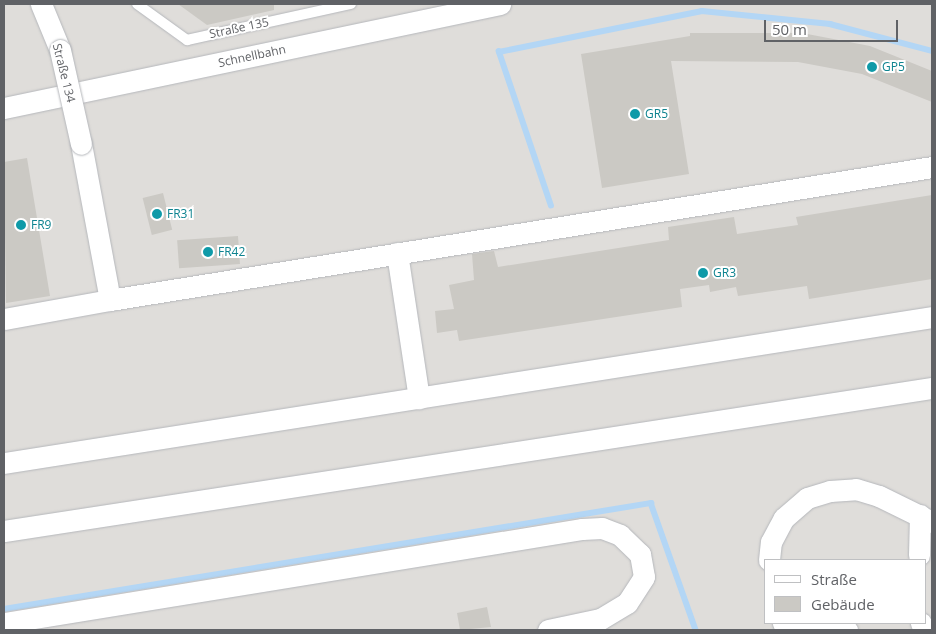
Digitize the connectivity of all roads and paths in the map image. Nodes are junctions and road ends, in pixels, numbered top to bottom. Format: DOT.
graph roads {
  1 [pos="41,4"];
  2 [pos="137,4"];
  3 [pos="351,4"];
  4 [pos="500,4"];
  5 [pos="4,108"];
  6 [pos="932,167"];
  7 [pos="397,254"];
  8 [pos="110,300"];
  9 [pos="932,317"];
  10 [pos="4,319"];
  11 [pos="932,388"];
  12 [pos="419,398"];
  13 [pos="4,462"];
  14 [pos="926,519"];
  15 [pos="4,532"];
  16 [pos="923,556"];
  17 [pos="769,559"];
  18 [pos="4,623"];
  19 [pos="822,624"];
  20 [pos="548,630"];
  21 [pos="799,630"];
  1 -- 8 [label="street, Straße 134, bridge"];
  2 -- 3 [label="lane, Straße 135"];
  4 -- 5 [label="street, Schnellbahn"];
  6 -- 7 [label="street"];
  7 -- 8 [label="street"];
  7 -- 12 [label="street"];
  8 -- 10 [label="street"];
  9 -- 12 [label="street"];
  11 -- 15 [label="street"];
  12 -- 13 [label="street"];
  14 -- 16 [label="street"];
  14 -- 17 [label="street"];
  18 -- 20 [label="street"];
  19 -- 21 [label="street"];
}
